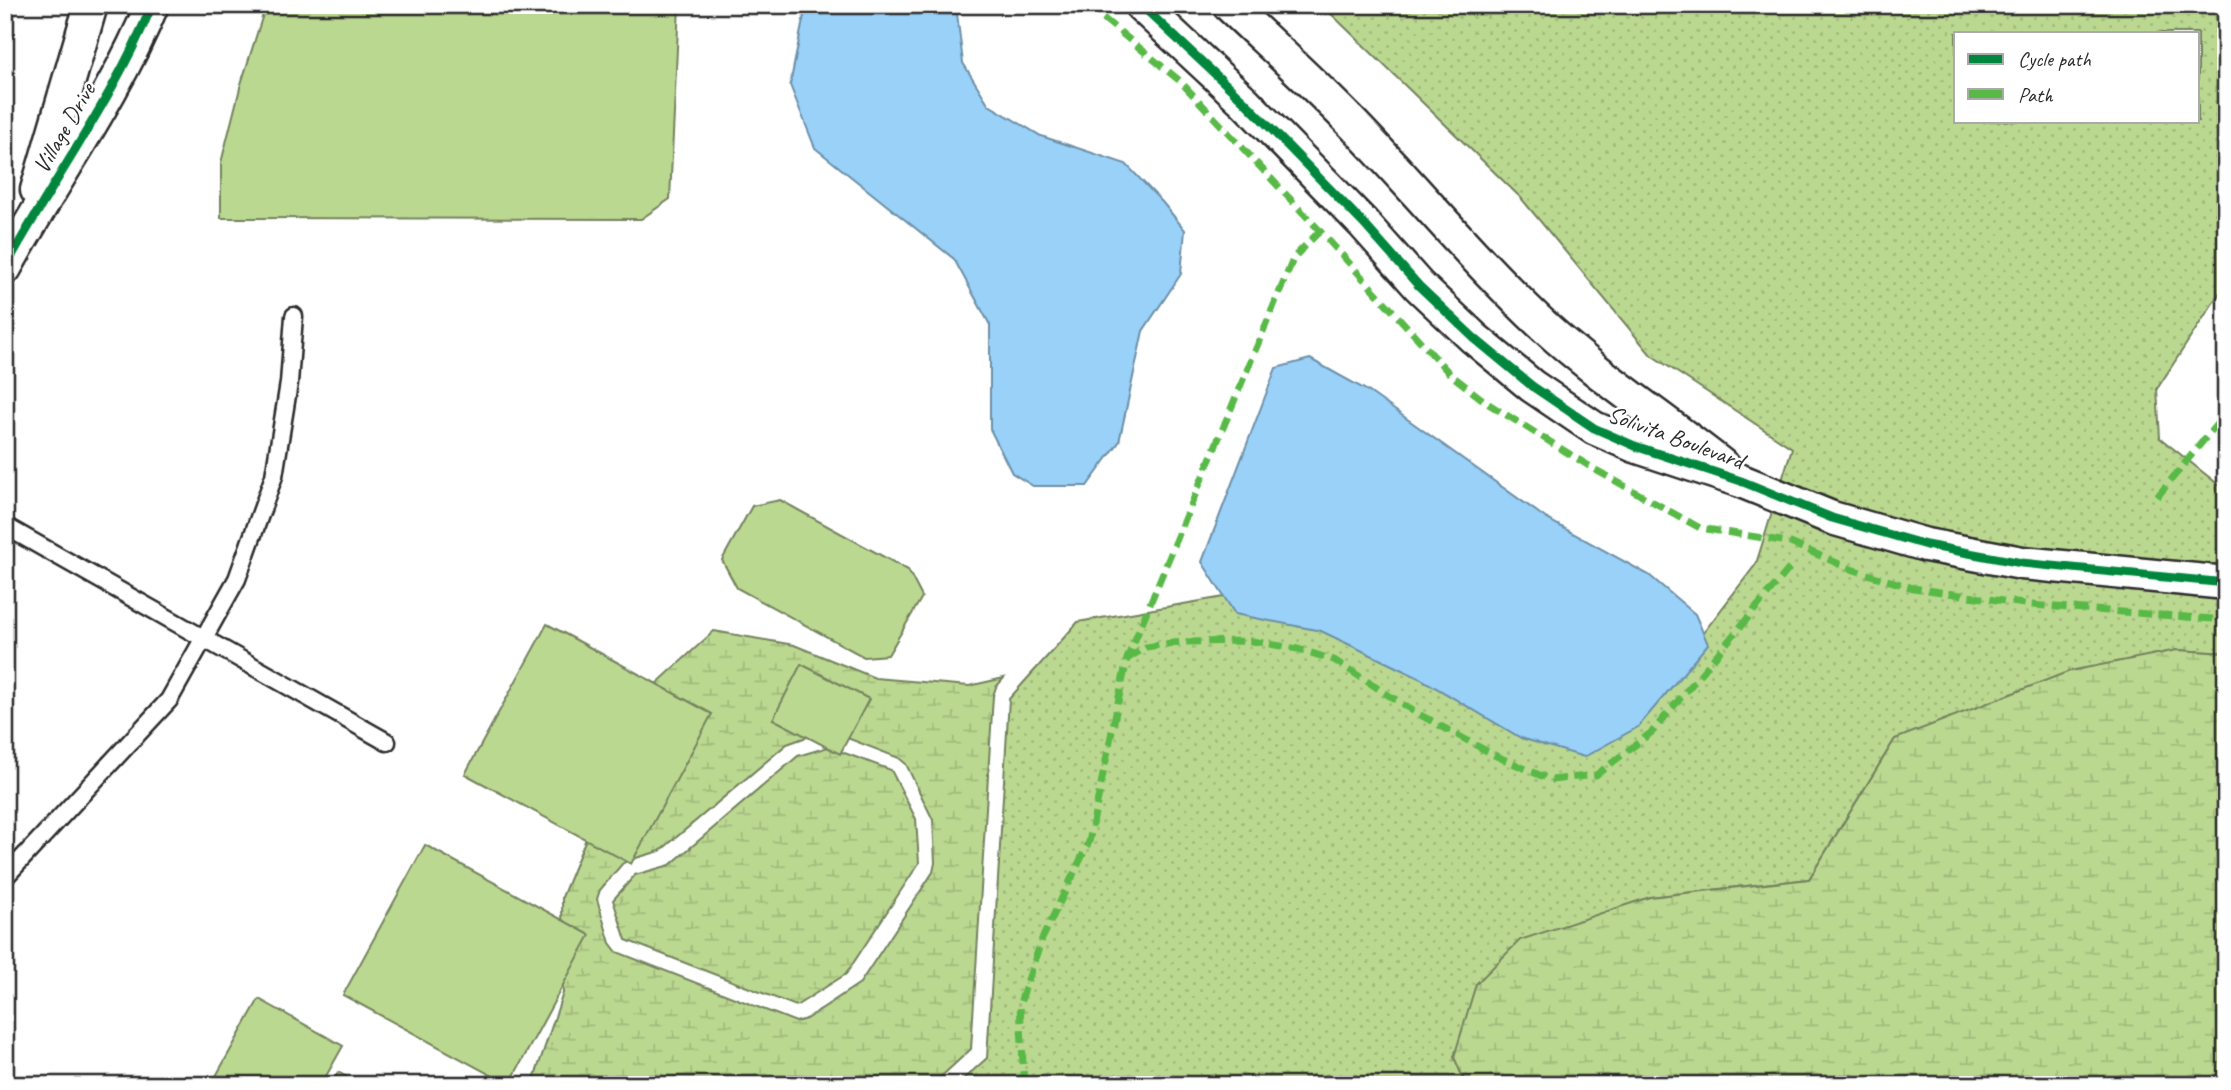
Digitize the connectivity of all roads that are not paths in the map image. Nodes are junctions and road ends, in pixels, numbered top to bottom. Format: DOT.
graph roads {
  1 [pos="92,5"];
  2 [pos="152,5"];
  3 [pos="1141,5"];
  4 [pos="1229,5"];
  5 [pos="25,232"];
  6 [pos="5,268"];
  7 [pos="294,316"];
  8 [pos="1741,481"];
  9 [pos="5,526"];
  10 [pos="2226,583"];
  11 [pos="204,638"];
  12 [pos="387,742"];
  13 [pos="5,877"];
  1 -- 5 [label="street, Village Drive"];
  2 -- 5 [label="street, Village Drive"];
  3 -- 8 [label="street, Solivita Boulevard"];
  4 -- 8 [label="street, Solivita Boulevard"];
  5 -- 6 [label="street, Village Drive"];
  7 -- 11 [label="lane"];
  8 -- 10 [label="street, Solivita Boulevard"];
  9 -- 11 [label="lane"];
  11 -- 12 [label="lane"];
  11 -- 13 [label="lane"];
}
